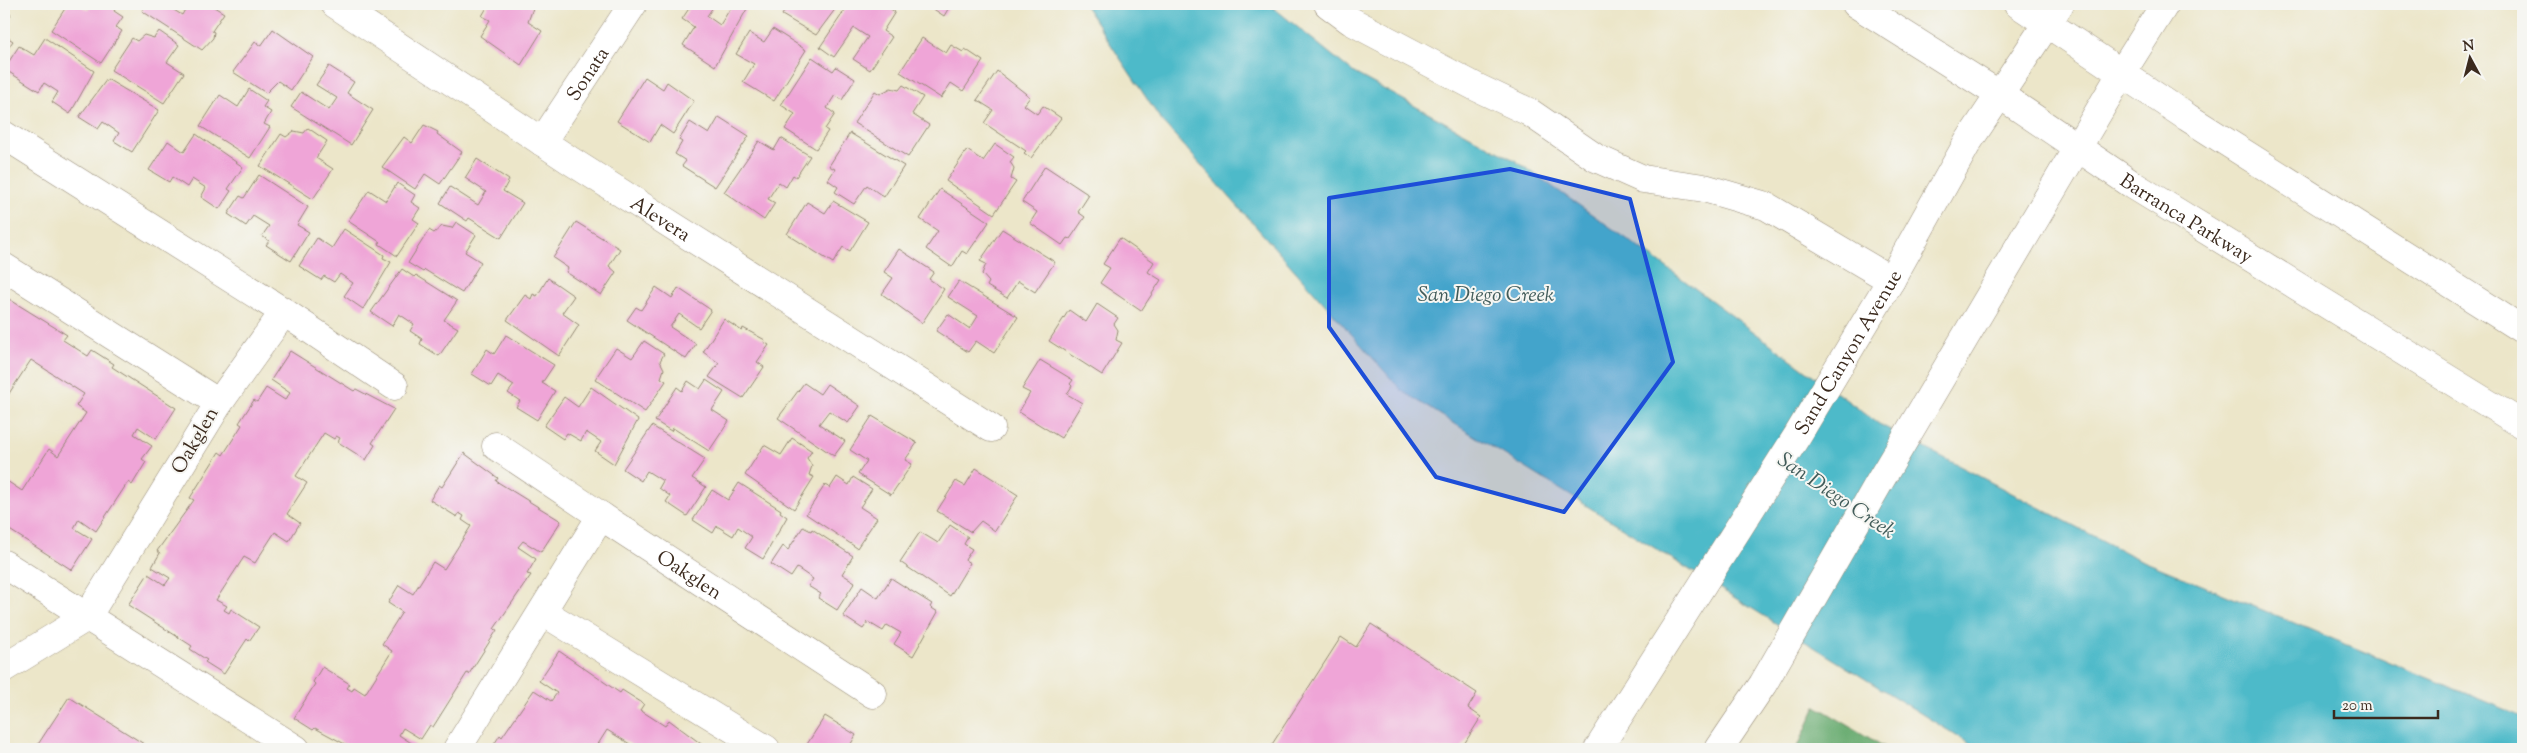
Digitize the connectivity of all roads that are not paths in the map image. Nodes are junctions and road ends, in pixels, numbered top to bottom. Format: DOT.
graph roads {
  1 [pos="335,4"];
  2 [pos="633,4"];
  3 [pos="1328,4"];
  4 [pos="1856,4"];
  5 [pos="2018,4"];
  6 [pos="2166,4"];
  7 [pos="2054,13"];
  8 [pos="2121,74"];
  9 [pos="2000,95"];
  10 [pos="4,135"];
  11 [pos="542,142"];
  12 [pos="2078,149"];
  13 [pos="4,267"];
  14 [pos="1891,280"];
  15 [pos="284,312"];
  16 [pos="2523,330"];
  17 [pos="394,386"];
  18 [pos="219,403"];
  19 [pos="2523,425"];
  20 [pos="991,428"];
  21 [pos="496,446"];
  22 [pos="600,516"];
  23 [pos="4,564"];
  24 [pos="543,612"];
  25 [pos="87,617"];
  26 [pos="4,668"];
  27 [pos="873,694"];
  28 [pos="296,749"];
  29 [pos="457,749"];
  30 [pos="766,749"];
  31 [pos="1598,749"];
  32 [pos="1719,749"];
  1 -- 11 [label="street, Alevera"];
  2 -- 11 [label="street, Sonata"];
  3 -- 14 [label="street"];
  4 -- 9 [label="street, Barranca Parkway"];
  5 -- 7 [label="street"];
  6 -- 8 [label="street"];
  7 -- 8 [label="street"];
  7 -- 9 [label="street, Sand Canyon Avenue"];
  8 -- 12 [label="street"];
  8 -- 16 [label="street"];
  9 -- 12 [label="street, Barranca Parkway"];
  9 -- 14 [label="street, Sand Canyon Avenue"];
  10 -- 15 [label="street"];
  11 -- 20 [label="street, Alevera"];
  12 -- 19 [label="street, Barranca Parkway"];
  12 -- 32 [label="street"];
  13 -- 18 [label="street, Oakglen"];
  14 -- 31 [label="street, Sand Canyon Avenue"];
  15 -- 17 [label="street"];
  15 -- 18 [label="street"];
  18 -- 25 [label="street, Oakglen"];
  21 -- 22 [label="street, Oakglen"];
  22 -- 24 [label="street"];
  22 -- 27 [label="street, Oakglen"];
  23 -- 25 [label="street"];
  24 -- 29 [label="street"];
  24 -- 30 [label="street"];
  25 -- 26 [label="street, Oakglen"];
  25 -- 28 [label="street"];
}
